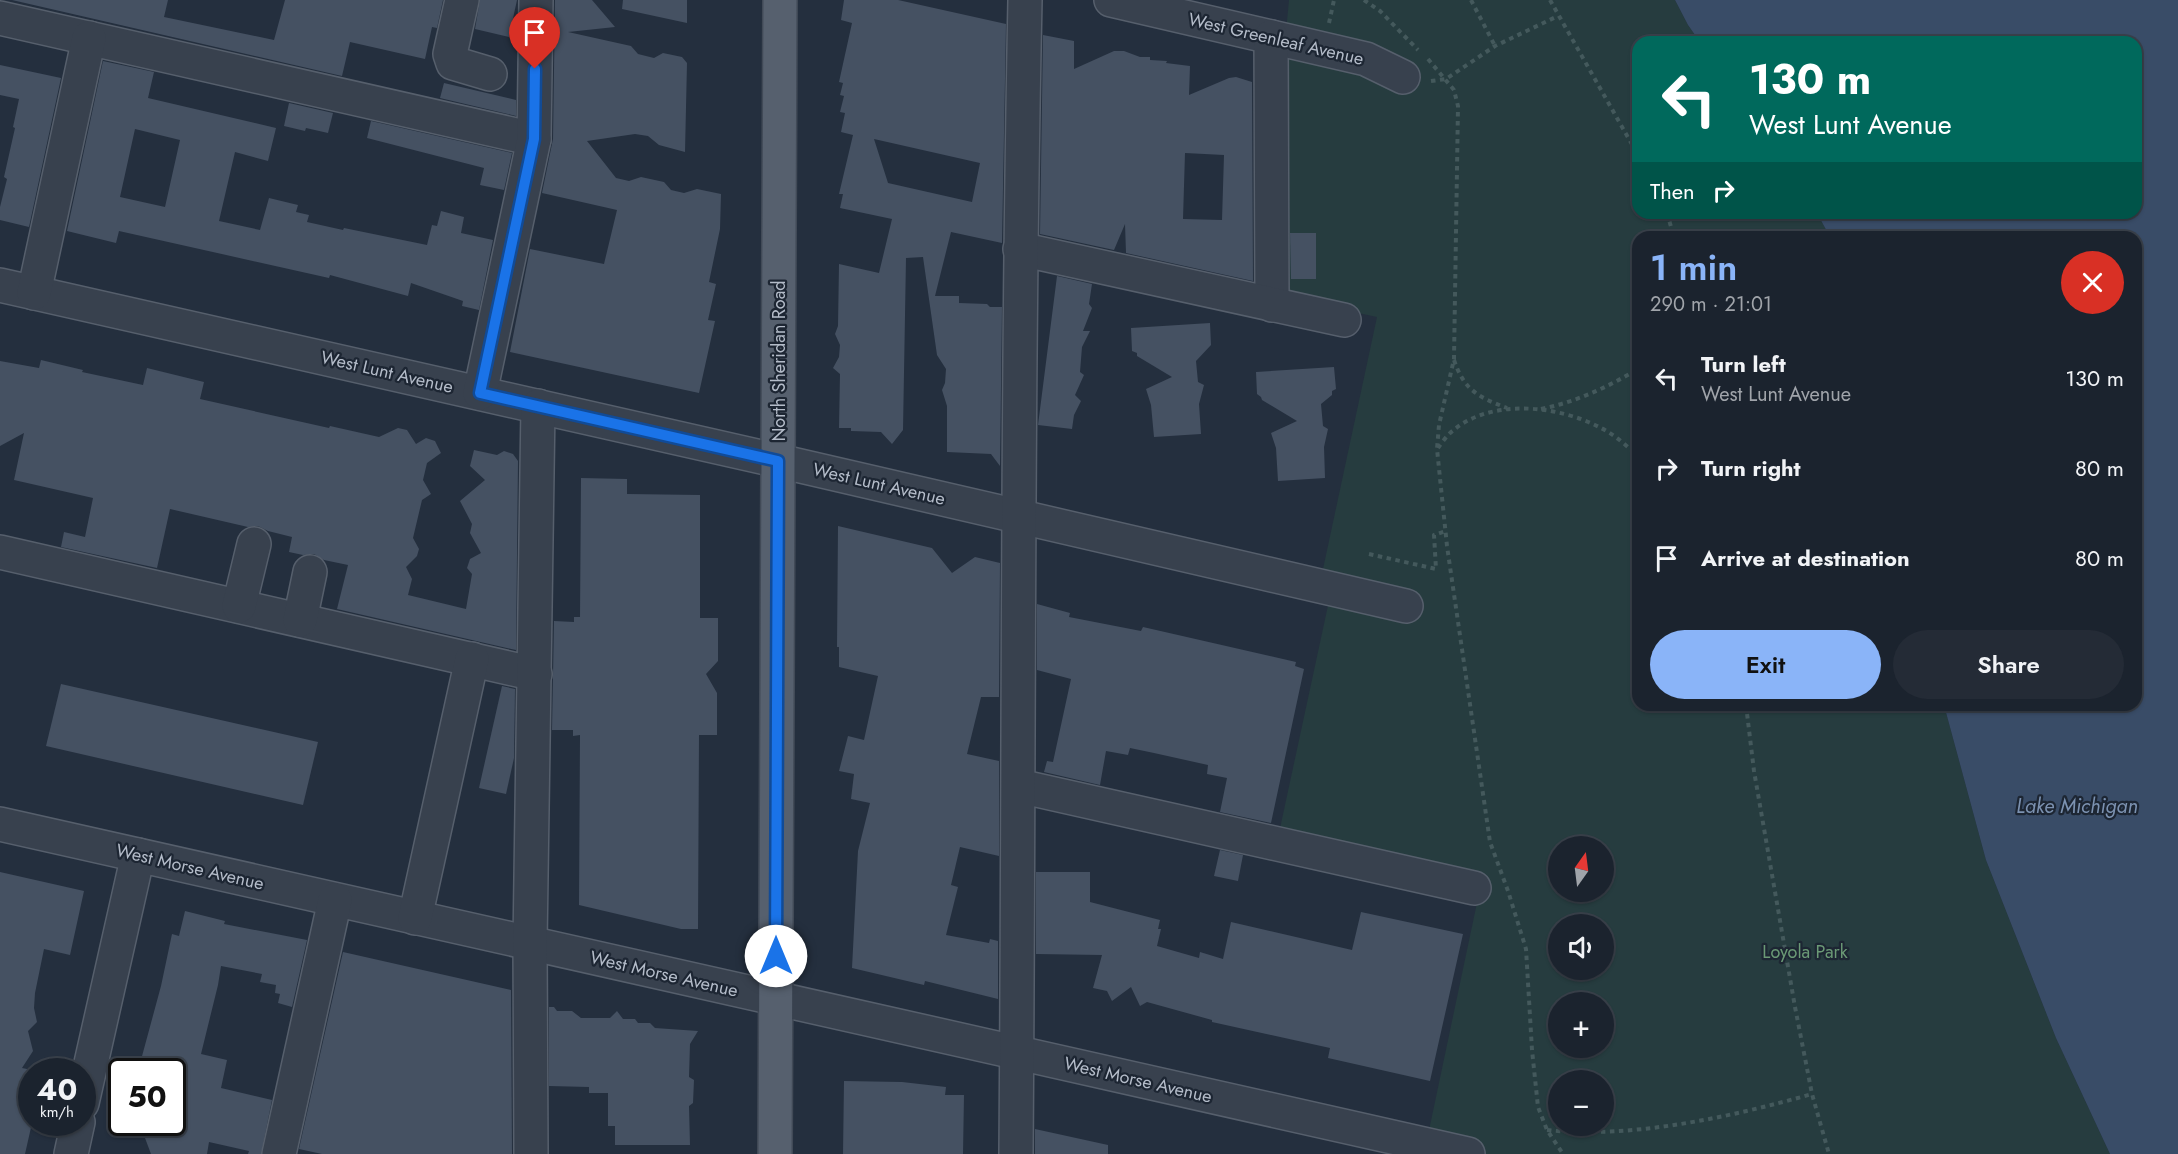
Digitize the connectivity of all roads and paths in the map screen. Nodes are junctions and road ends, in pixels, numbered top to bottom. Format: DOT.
graph roads {
  1 [pos="462,0"];
  2 [pos="536,0"];
  3 [pos="780,0"];
  4 [pos="1025,0"];
  5 [pos="1111,0"];
  6 [pos="1364,0"];
  7 [pos="1471,0"];
  8 [pos="1550,0"];
  9 [pos="1558,16"];
  10 [pos="0,18"];
  11 [pos="1271,37"];
  12 [pos="89,38"];
  13 [pos="1495,46"];
  14 [pos="490,75"];
  15 [pos="1446,79"];
  16 [pos="1414,80"];
  17 [pos="534,139"];
  18 [pos="1632,145"];
  19 [pos="1020,249"];
  20 [pos="0,285"];
  21 [pos="34,293"];
  22 [pos="1272,305"];
  23 [pos="1344,320"];
  24 [pos="1454,359"];
  25 [pos="1632,373"];
  26 [pos="480,393"];
  27 [pos="537,406"];
  28 [pos="1508,409"];
  29 [pos="1537,410"];
  30 [pos="1437,449"];
  31 [pos="1632,451"];
  32 [pos="778,461"];
  33 [pos="1018,516"];
  34 [pos="1446,531"];
  35 [pos="254,544"];
  36 [pos="0,552"];
  37 [pos="1369,554"];
  38 [pos="310,572"];
  39 [pos="239,606"];
  40 [pos="1406,606"];
  41 [pos="300,620"];
  42 [pos="472,659"];
  43 [pos="535,674"];
  44 [pos="1747,711"];
  45 [pos="1019,786"];
  46 [pos="0,824"];
  47 [pos="138,855"];
  48 [pos="1474,888"];
  49 [pos="335,900"];
  50 [pos="415,918"];
  51 [pos="530,944"];
  52 [pos="776,999"];
  53 [pos="1017,1053"];
  54 [pos="92,1058"];
  55 [pos="1812,1094"];
  56 [pos="1547,1130"];
  57 [pos="75,1136"];
  58 [pos="71,1154"];
  59 [pos="279,1154"];
  60 [pos="531,1154"];
  61 [pos="776,1154"];
  62 [pos="1016,1154"];
  63 [pos="1468,1154"];
  64 [pos="1563,1154"];
  65 [pos="1829,1154"];
  1 -- 14 [label="street"];
  2 -- 17 [label="street"];
  3 -- 32 [label="main road, North Sheridan Road"];
  4 -- 19 [label="street"];
  5 -- 11 [label="street, West Greenleaf Avenue"];
  6 -- 15 [label="path"];
  7 -- 13 [label="path"];
  8 -- 9 [label="path"];
  9 -- 13 [label="path"];
  9 -- 18 [label="path"];
  10 -- 12 [label="street"];
  11 -- 16 [label="street, West Greenleaf Avenue"];
  11 -- 22 [label="street"];
  12 -- 17 [label="street"];
  12 -- 21 [label="street"];
  13 -- 15 [label="path"];
  15 -- 16 [label="path"];
  15 -- 24 [label="path"];
  17 -- 26 [label="street"];
  19 -- 22 [label="street"];
  19 -- 33 [label="street"];
  20 -- 21 [label="street, West Lunt Avenue"];
  21 -- 26 [label="street, West Lunt Avenue"];
  22 -- 23 [label="street"];
  24 -- 28 [label="path"];
  24 -- 30 [label="path"];
  25 -- 29 [label="path"];
  26 -- 27 [label="street, West Lunt Avenue"];
  27 -- 32 [label="street, West Lunt Avenue"];
  27 -- 43 [label="street"];
  28 -- 29 [label="path"];
  28 -- 30 [label="path"];
  29 -- 31 [label="path"];
  30 -- 34 [label="path"];
  32 -- 33 [label="street, West Lunt Avenue"];
  32 -- 52 [label="main road, North Sheridan Road"];
  33 -- 40 [label="street, West Lunt Avenue"];
  33 -- 45 [label="street"];
  34 -- 37 [label="path"];
  34 -- 56 [label="path"];
  35 -- 39 [label="street"];
  36 -- 39 [label="street"];
  38 -- 41 [label="street"];
  39 -- 41 [label="street"];
  41 -- 42 [label="street"];
  42 -- 43 [label="street"];
  42 -- 50 [label="street"];
  43 -- 51 [label="street"];
  44 -- 55 [label="path"];
  45 -- 48 [label="street"];
  45 -- 53 [label="street"];
  46 -- 47 [label="street, West Morse Avenue"];
  47 -- 49 [label="street, West Morse Avenue"];
  47 -- 54 [label="street"];
  49 -- 50 [label="street, West Morse Avenue"];
  49 -- 59 [label="street"];
  50 -- 51 [label="street, West Morse Avenue"];
  51 -- 52 [label="street, West Morse Avenue"];
  51 -- 60 [label="street"];
  52 -- 53 [label="street, West Morse Avenue"];
  52 -- 61 [label="main road, North Sheridan Road"];
  53 -- 62 [label="street"];
  53 -- 63 [label="street, West Morse Avenue"];
  55 -- 56 [label="path"];
  55 -- 65 [label="path"];
  56 -- 64 [label="path"];
  57 -- 58 [label="street"];
}
